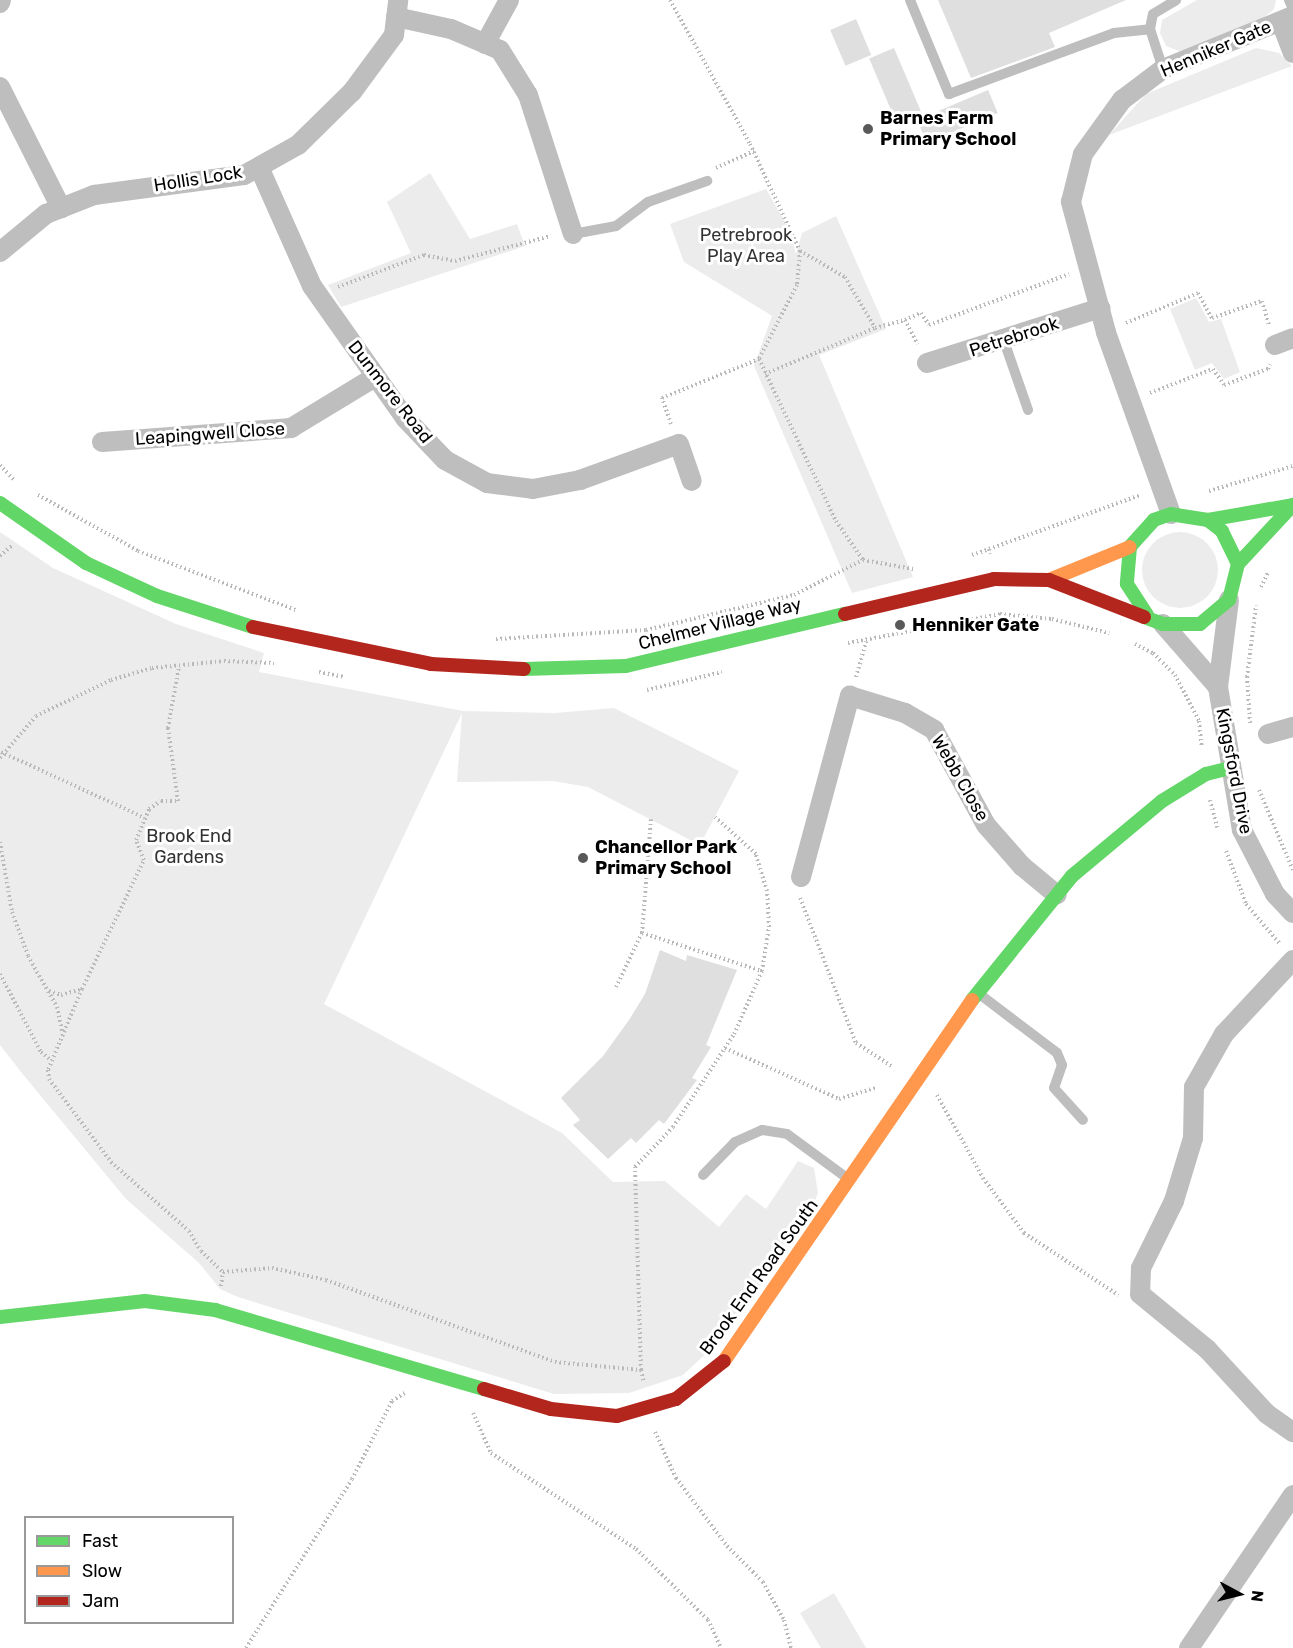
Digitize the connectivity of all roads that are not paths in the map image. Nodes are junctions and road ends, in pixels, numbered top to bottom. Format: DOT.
graph roads {
  1 [pos="509,0"];
  2 [pos="910,0"];
  3 [pos="1176,0"];
  4 [pos="1289,0"];
  5 [pos="397,9"];
  6 [pos="1289,16"];
  7 [pos="1150,29"];
  8 [pos="484,44"];
  9 [pos="1293,54"];
  10 [pos="1163,69"];
  11 [pos="0,87"];
  12 [pos="259,166"];
  13 [pos="707,181"];
  14 [pos="61,208"];
  15 [pos="573,234"];
  16 [pos="0,252"];
  17 [pos="1100,308"];
  18 [pos="1004,341"];
  19 [pos="927,363"];
  20 [pos="375,377"];
  21 [pos="1028,410"];
  22 [pos="102,442"];
  23 [pos="692,481"];
  24 [pos="0,503"];
  25 [pos="1293,505"];
  26 [pos="1172,514"];
  27 [pos="1208,520"];
  28 [pos="1130,547"];
  29 [pos="1238,564"];
  30 [pos="1049,580"];
  31 [pos="1229,600"];
  32 [pos="1155,619"];
  33 [pos="1218,687"];
  34 [pos="1293,727"];
  35 [pos="1260,735"];
  36 [pos="1230,768"];
  37 [pos="801,877"];
  38 [pos="1057,895"];
  39 [pos="1293,913"];
  40 [pos="1293,960"];
  41 [pos="978,993"];
  42 [pos="1083,1120"];
  43 [pos="703,1175"];
  44 [pos="850,1180"];
  45 [pos="0,1317"];
  46 [pos="1293,1432"];
  47 [pos="1293,1495"];
  48 [pos="1189,1648"];
  1 -- 8 [label="street"];
  2 -- 7 [label="lane"];
  3 -- 7 [label="lane"];
  4 -- 6 [label="lane"];
  5 -- 8 [label="street"];
  5 -- 12 [label="street, Hollis Lock"];
  6 -- 9 [label="street"];
  6 -- 10 [label="street, Henniker Gate"];
  7 -- 10 [label="lane"];
  8 -- 15 [label="street"];
  10 -- 17 [label="street, Henniker Gate"];
  11 -- 14 [label="street"];
  12 -- 14 [label="street, Hollis Lock"];
  12 -- 20 [label="street, Dunmore Road"];
  13 -- 15 [label="lane"];
  14 -- 16 [label="street, Hollis Lock"];
  17 -- 18 [label="street, Petrebrook"];
  17 -- 26 [label="street, Henniker Gate"];
  18 -- 19 [label="street, Petrebrook"];
  18 -- 21 [label="lane"];
  20 -- 22 [label="street, Leapingwell Close"];
  20 -- 23 [label="street, Dunmore Road"];
  24 -- 30 [label="street, Chelmer Village Way"];
  25 -- 27 [label="street"];
  25 -- 29 [label="street"];
  26 -- 27 [label="street"];
  26 -- 28 [label="street, Chelmer Village Way"];
  27 -- 29 [label="street"];
  28 -- 30 [label="street, Chelmer Village Way"];
  28 -- 32 [label="street"];
  29 -- 31 [label="street"];
  30 -- 32 [label="street, Chelmer Village Way"];
  31 -- 32 [label="street, Chelmer Village Way"];
  31 -- 33 [label="street, Kingsford Drive"];
  32 -- 33 [label="street, Kingsford Drive"];
  33 -- 36 [label="street, Kingsford Drive"];
  34 -- 35 [label="street"];
  36 -- 38 [label="street, Brook End Road South"];
  36 -- 39 [label="street, Kingsford Drive"];
  37 -- 38 [label="street, Webb Close"];
  38 -- 41 [label="street, Brook End Road South"];
  40 -- 46 [label="street"];
  41 -- 42 [label="lane"];
  41 -- 44 [label="street, Brook End Road South"];
  43 -- 44 [label="lane"];
  44 -- 45 [label="street, Brook End Road South"];
  47 -- 48 [label="street"];
}
